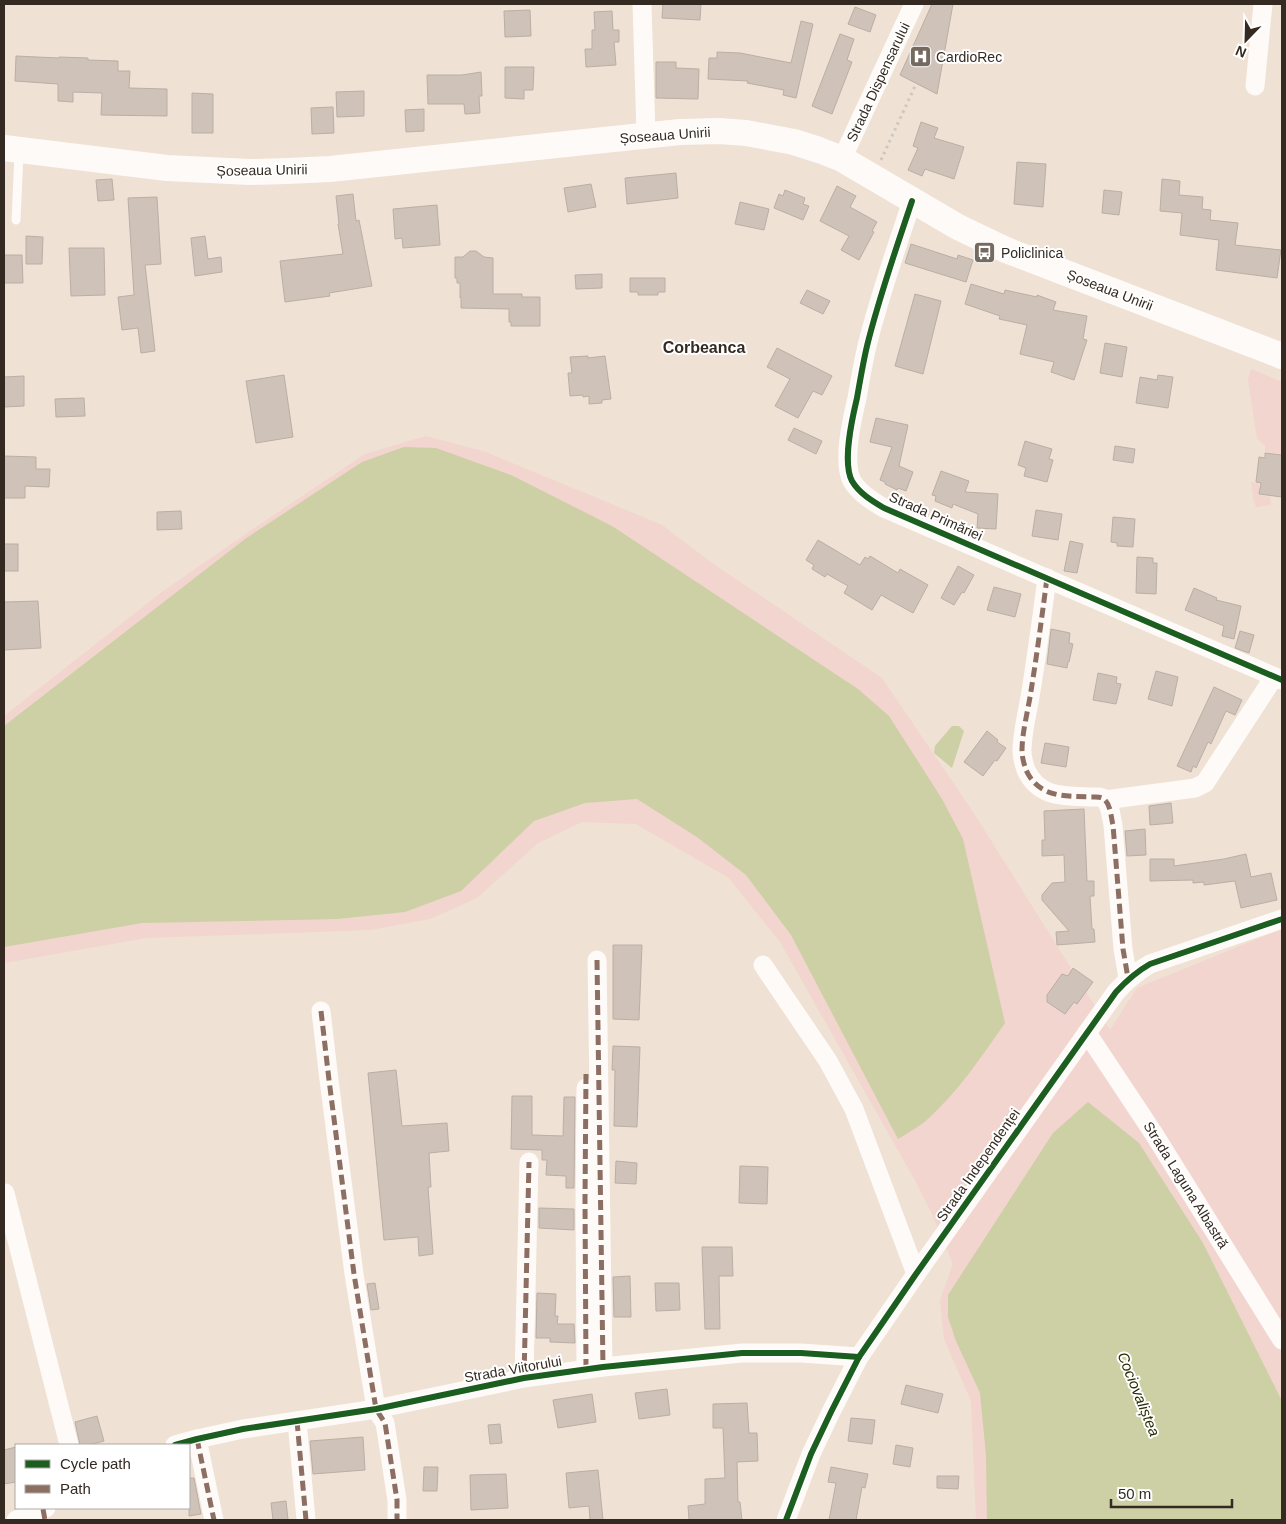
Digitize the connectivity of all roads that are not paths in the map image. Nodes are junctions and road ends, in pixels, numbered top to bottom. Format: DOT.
graph roads {
  1 [pos="642,4"];
  2 [pos="914,4"];
  3 [pos="1263,4"];
  4 [pos="1255,86"];
  5 [pos="646,135"];
  6 [pos="11,149"];
  7 [pos="842,159"];
  8 [pos="912,201"];
  9 [pos="16,220"];
  10 [pos="1282,356"];
  11 [pos="1047,578"];
  12 [pos="1278,679"];
  13 [pos="1105,800"];
  14 [pos="1282,919"];
  15 [pos="597,960"];
  16 [pos="763,965"];
  17 [pos="1128,978"];
  18 [pos="321,1010"];
  19 [pos="1087,1033"];
  20 [pos="586,1074"];
  21 [pos="529,1162"];
  22 [pos="5,1193"];
  23 [pos="916,1274"];
  24 [pos="1282,1340"];
  25 [pos="859,1357"];
  26 [pos="594,1368"];
  27 [pos="524,1378"];
  28 [pos="376,1409"];
  29 [pos="297,1421"];
  30 [pos="197,1439"];
  31 [pos="69,1444"];
  32 [pos="179,1444"];
  33 [pos="45,1512"];
  34 [pos="16,1520"];
  35 [pos="214,1520"];
  36 [pos="306,1520"];
  37 [pos="397,1520"];
  38 [pos="786,1520"];
  1 -- 5 [label="street"];
  2 -- 7 [label="street, Strada Dispensarului"];
  3 -- 4 [label="street"];
  5 -- 6 [label="main road, Șoseaua Unirii"];
  5 -- 7 [label="main road, Șoseaua Unirii"];
  6 -- 9 [label="lane"];
  7 -- 8 [label="main road, Șoseaua Unirii"];
  8 -- 10 [label="main road, Șoseaua Unirii"];
  8 -- 11 [label="street, Strada Primăriei"];
  11 -- 12 [label="street, Strada Primăriei"];
  11 -- 13 [label="street"];
  12 -- 13 [label="street"];
  13 -- 17 [label="street"];
  14 -- 17 [label="street, Strada Independenței"];
  15 -- 26 [label="street"];
  16 -- 23 [label="street"];
  17 -- 19 [label="street, Strada Independenței"];
  18 -- 28 [label="street"];
  19 -- 23 [label="street, Strada Independenței"];
  19 -- 24 [label="street, Strada Laguna Albastră"];
  20 -- 26 [label="street"];
  21 -- 27 [label="street"];
  22 -- 31 [label="street"];
  23 -- 25 [label="street, Strada Independenței"];
  25 -- 26 [label="street, Strada Viitorului"];
  25 -- 38 [label="street, Strada Independenței"];
  26 -- 27 [label="street, Strada Viitorului"];
  27 -- 28 [label="street, Strada Viitorului"];
  28 -- 29 [label="street, Strada Viitorului"];
  28 -- 37 [label="street"];
  29 -- 30 [label="street, Strada Viitorului"];
  29 -- 36 [label="street"];
  30 -- 32 [label="street, Strada Viitorului"];
  30 -- 35 [label="street"];
  33 -- 34 [label="street"];
}
